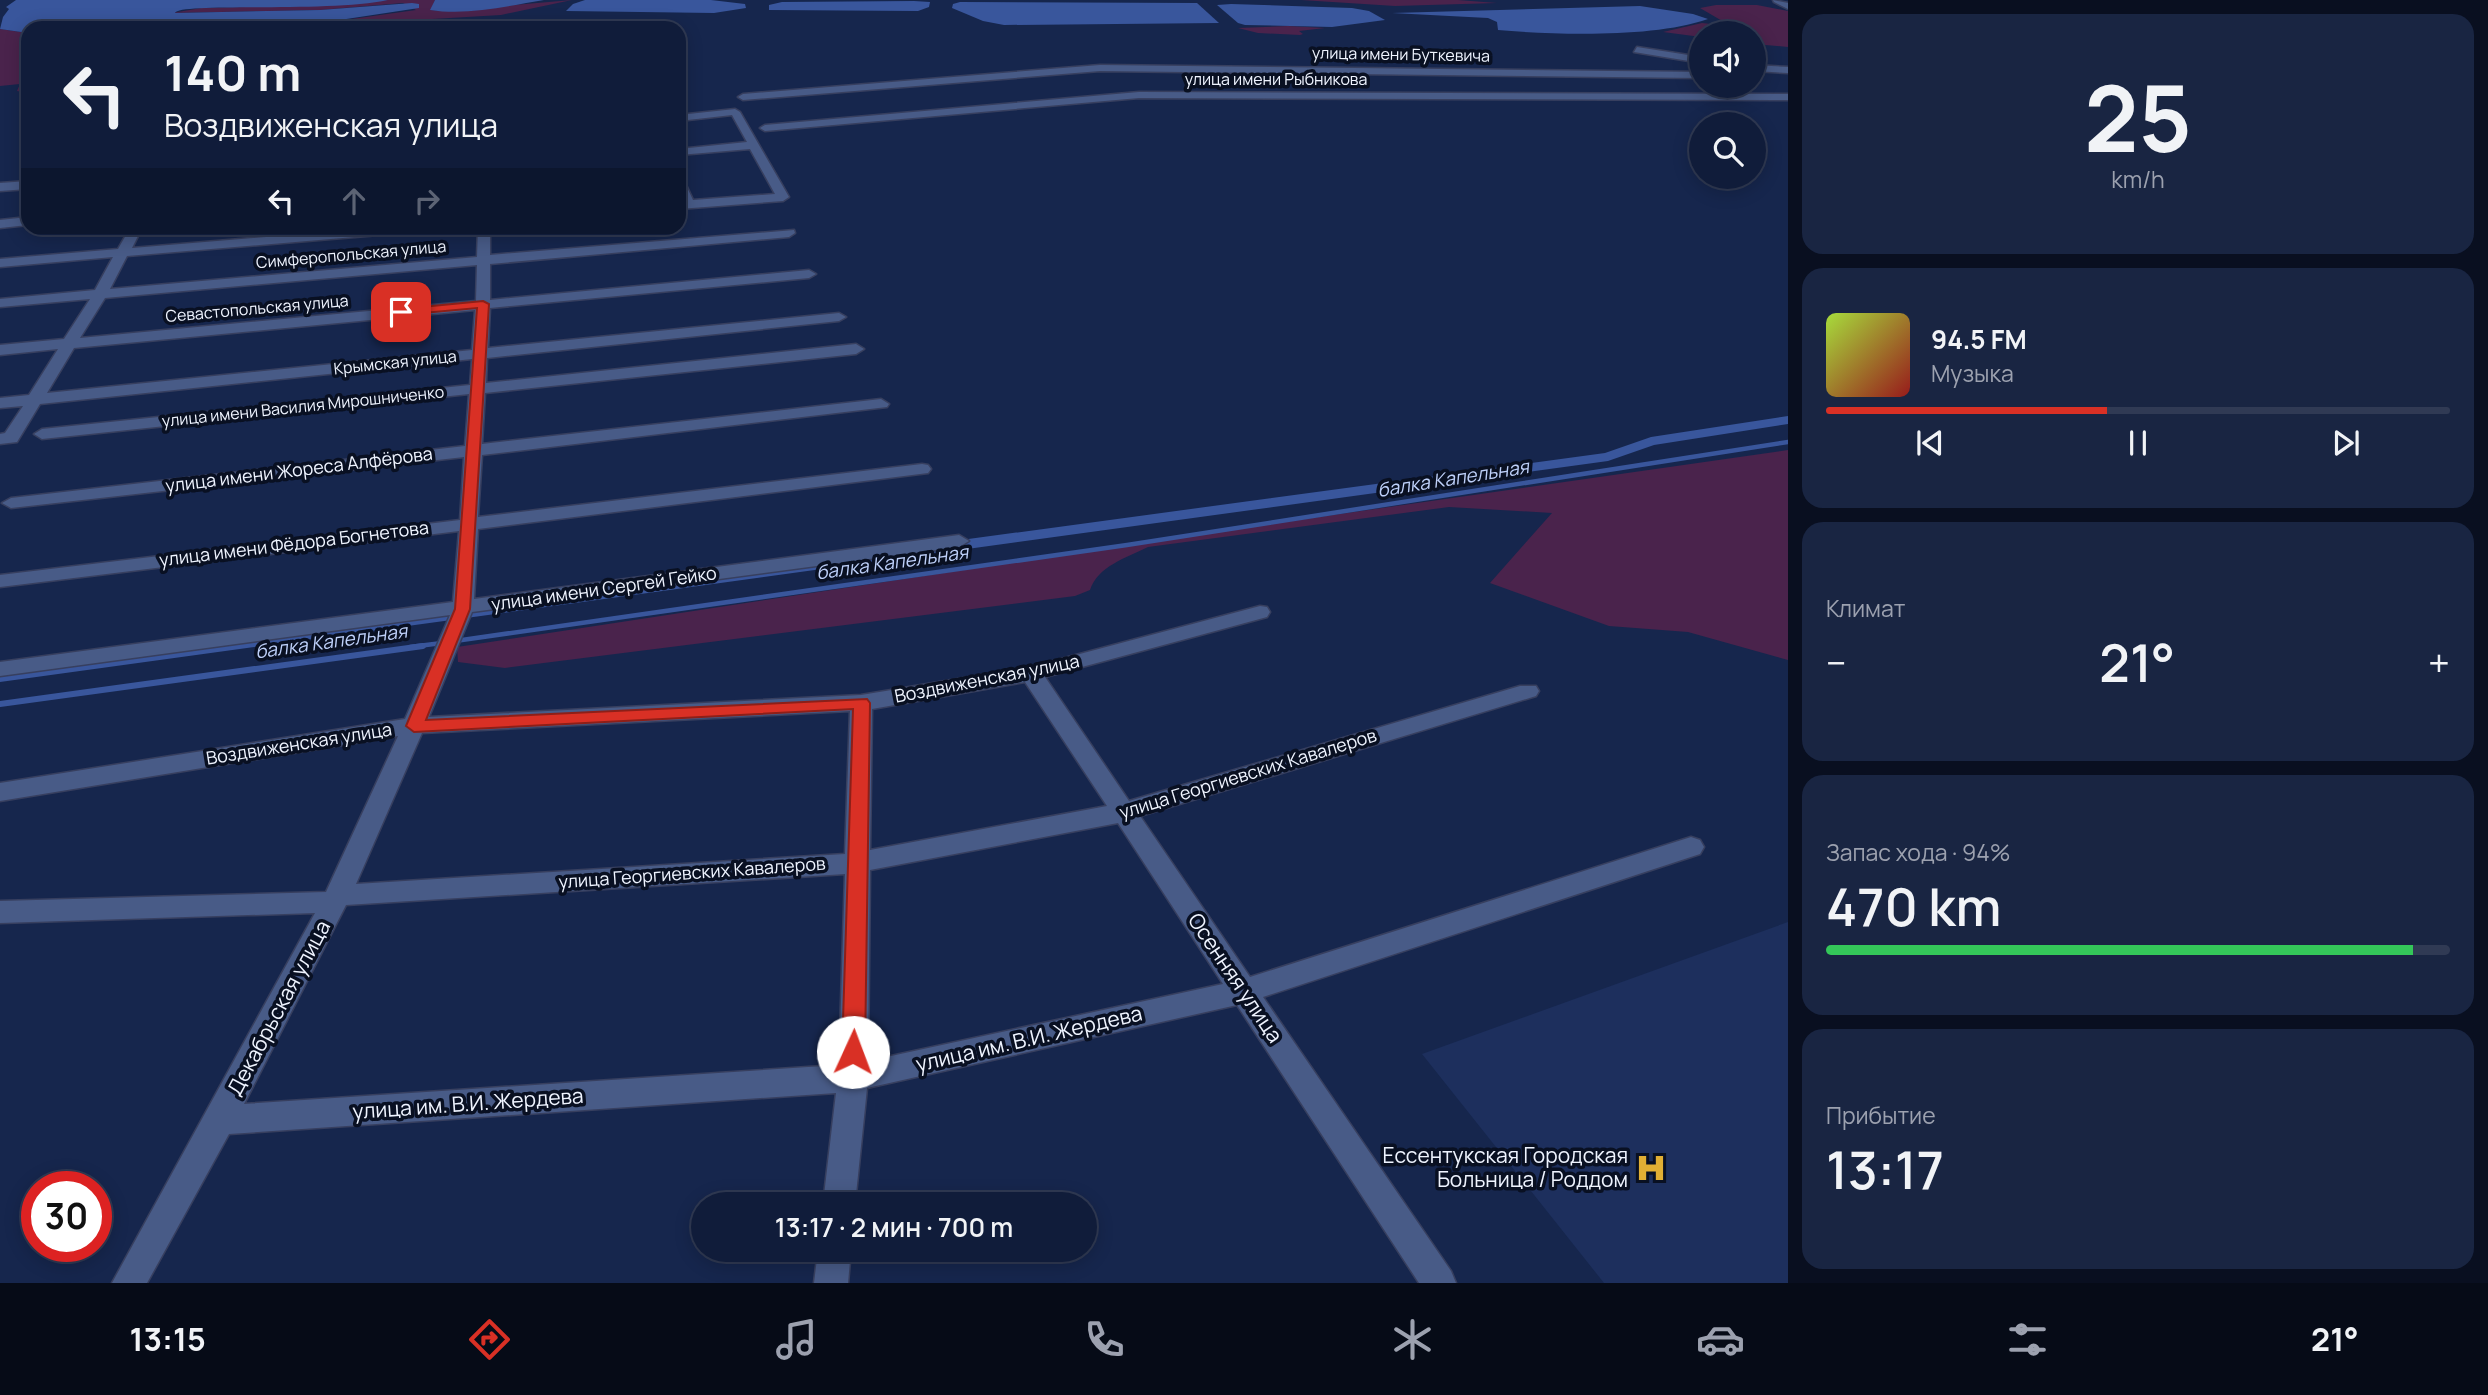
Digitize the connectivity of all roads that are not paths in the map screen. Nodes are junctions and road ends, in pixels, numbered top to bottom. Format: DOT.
graph roads {
  1 [pos="1777,0"];
  2 [pos="1788,6"];
  3 [pos="1689,58"];
  4 [pos="1766,69"];
  5 [pos="1788,71"];
  6 [pos="1667,73"];
  7 [pos="1689,74"];
  8 [pos="1766,91"];
  9 [pos="743,97"];
  10 [pos="1788,97"];
  11 [pos="686,117"];
  12 [pos="765,128"];
  13 [pos="751,141"];
  14 [pos="686,145"];
  15 [pos="686,151"];
  16 [pos="21,186"];
  17 [pos="0,187"];
  18 [pos="686,205"];
  19 [pos="21,216"];
  20 [pos="0,218"];
  21 [pos="21,222"];
  22 [pos="0,224"];
  23 [pos="789,233"];
  24 [pos="132,235"];
  25 [pos="250,235"];
  26 [pos="331,235"];
  27 [pos="484,235"];
  28 [pos="248,242"];
  29 [pos="122,253"];
  30 [pos="483,260"];
  31 [pos="0,263"];
  32 [pos="809,274"];
  33 [pos="100,294"];
  34 [pos="0,303"];
  35 [pos="483,304"];
  36 [pos="839,317"];
  37 [pos="70,342"];
  38 [pos="856,349"];
  39 [pos="0,350"];
  40 [pos="479,353"];
  41 [pos="477,388"];
  42 [pos="35,399"];
  43 [pos="0,403"];
  44 [pos="881,404"];
  45 [pos="42,434"];
  46 [pos="0,439"];
  47 [pos="472,449"];
  48 [pos="922,469"];
  49 [pos="10,503"];
  50 [pos="470,523"];
  51 [pos="959,541"];
  52 [pos="0,581"];
  53 [pos="463,609"];
  54 [pos="1260,612"];
  55 [pos="0,669"];
  56 [pos="1031,674"];
  57 [pos="1528,691"];
  58 [pos="862,703"];
  59 [pos="414,726"];
  60 [pos="0,792"];
  61 [pos="1121,813"];
  62 [pos="1691,847"];
  63 [pos="855,863"];
  64 [pos="336,899"];
  65 [pos="0,912"];
  66 [pos="1245,990"];
  67 [pos="853,1078"];
  68 [pos="220,1120"];
  69 [pos="840,1192"];
  70 [pos="834,1262"];
  71 [pos="128,1283"];
  72 [pos="831,1283"];
  73 [pos="1439,1283"];
  1 -- 2 [label="street"];
  3 -- 6 [label="street"];
  4 -- 5 [label="street"];
  6 -- 7 [label="street, улица имени Буткевича"];
  6 -- 9 [label="street, улица имени Буткевича"];
  8 -- 10 [label="street"];
  10 -- 12 [label="street, улица имени Рыбникова"];
  11 -- 13 [label="street"];
  13 -- 14 [label="street"];
  13 -- 15 [label="street"];
  13 -- 18 [label="street"];
  16 -- 17 [label="street"];
  19 -- 20 [label="street"];
  21 -- 22 [label="street"];
  23 -- 30 [label="street, Симферопольская улица"];
  24 -- 29 [label="street"];
  25 -- 28 [label="street"];
  26 -- 28 [label="street"];
  27 -- 30 [label="street"];
  28 -- 29 [label="street"];
  29 -- 31 [label="street"];
  29 -- 33 [label="street"];
  30 -- 33 [label="street, Симферопольская улица"];
  30 -- 35 [label="street"];
  32 -- 35 [label="street, Севастопольская улица"];
  33 -- 34 [label="street, Симферопольская улица"];
  33 -- 37 [label="street"];
  35 -- 37 [label="street, Севастопольская улица"];
  35 -- 40 [label="street"];
  36 -- 40 [label="street, Крымская улица"];
  37 -- 39 [label="street, Севастопольская улица"];
  37 -- 42 [label="street"];
  38 -- 41 [label="street, улица имени Василия Мирошниченко"];
  40 -- 41 [label="street"];
  40 -- 42 [label="street, Крымская улица"];
  41 -- 45 [label="street, улица имени Василия Мирошниченко"];
  41 -- 47 [label="street"];
  42 -- 43 [label="street, Крымская улица"];
  42 -- 46 [label="street"];
  44 -- 47 [label="street, улица имени Жореса Алфёрова"];
  47 -- 49 [label="street, улица имени Жореса Алфёрова"];
  47 -- 50 [label="street"];
  48 -- 50 [label="street, улица имени Фёдора Богнетова"];
  50 -- 52 [label="street, улица имени Фёдора Богнетова"];
  50 -- 53 [label="street"];
  51 -- 53 [label="street, улица имени Сергей Гейко"];
  53 -- 55 [label="street, улица имени Сергей Гейко"];
  53 -- 59 [label="street, Декабрьская улица"];
  54 -- 56 [label="street, Воздвиженская улица"];
  56 -- 58 [label="street, Воздвиженская улица"];
  56 -- 61 [label="street, Осенняя улица"];
  57 -- 61 [label="street, улица Георгиевских Кавалеров"];
  58 -- 59 [label="street, Воздвиженская улица"];
  58 -- 63 [label="street"];
  59 -- 60 [label="street, Воздвиженская улица"];
  59 -- 64 [label="street, Декабрьская улица"];
  61 -- 63 [label="street, улица Георгиевских Кавалеров"];
  61 -- 66 [label="street, Осенняя улица"];
  62 -- 66 [label="street, улица им. В.И. Жердева"];
  63 -- 64 [label="street, улица Георгиевских Кавалеров"];
  63 -- 67 [label="street"];
  64 -- 65 [label="street, улица Георгиевских Кавалеров"];
  64 -- 68 [label="street, Декабрьская улица"];
  66 -- 67 [label="street, улица им. В.И. Жердева"];
  66 -- 73 [label="street, Осенняя улица"];
  67 -- 68 [label="street, улица им. В.И. Жердева"];
  67 -- 69 [label="street"];
  68 -- 71 [label="street, Декабрьская улица"];
  70 -- 72 [label="street"];
}
